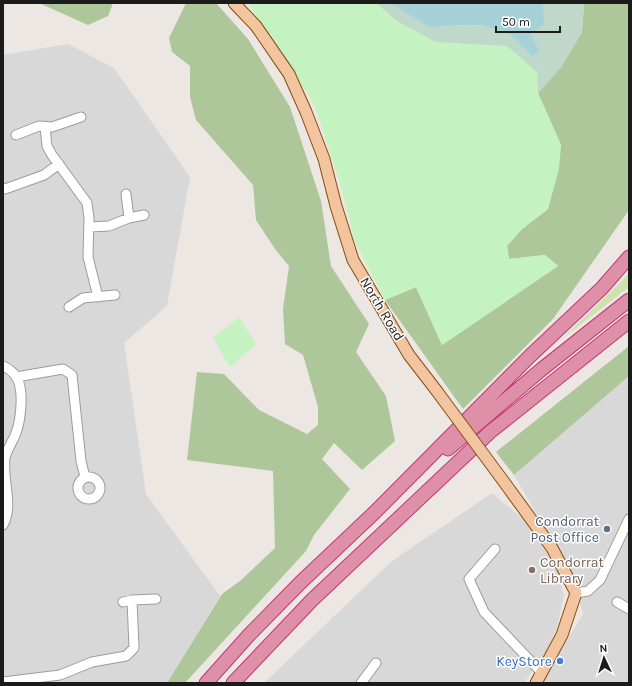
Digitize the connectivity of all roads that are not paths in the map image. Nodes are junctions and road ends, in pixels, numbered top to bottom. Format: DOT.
graph roads {
  1 [pos="234,3"];
  2 [pos="81,117"];
  3 [pos="44,127"];
  4 [pos="16,135"];
  5 [pos="59,164"];
  6 [pos="3,188"];
  7 [pos="126,194"];
  8 [pos="144,216"];
  9 [pos="129,218"];
  10 [pos="89,227"];
  11 [pos="629,258"];
  12 [pos="114,295"];
  13 [pos="98,297"];
  14 [pos="629,300"];
  15 [pos="69,307"];
  16 [pos="629,321"];
  17 [pos="3,366"];
  18 [pos="16,377"];
  19 [pos="85,477"];
  20 [pos="374,513"];
  21 [pos="629,519"];
  22 [pos="3,525"];
  23 [pos="495,549"];
  24 [pos="576,593"];
  25 [pos="156,598"];
  26 [pos="132,600"];
  27 [pos="123,602"];
  28 [pos="616,602"];
  29 [pos="629,609"];
  30 [pos="376,663"];
  31 [pos="542,673"];
  32 [pos="8,682"];
  33 [pos="206,683"];
  34 [pos="233,683"];
  35 [pos="361,683"];
  36 [pos="536,683"];
  1 -- 24 [label="main road, North Road, bridge"];
  2 -- 3 [label="street"];
  3 -- 4 [label="street"];
  3 -- 5 [label="street"];
  5 -- 6 [label="street"];
  5 -- 10 [label="street"];
  7 -- 9 [label="street"];
  8 -- 9 [label="street"];
  9 -- 10 [label="street"];
  10 -- 13 [label="street"];
  11 -- 20 [label="highway"];
  12 -- 13 [label="street"];
  13 -- 15 [label="street"];
  14 -- 20 [label="highway"];
  16 -- 34 [label="highway"];
  17 -- 18 [label="street"];
  18 -- 19 [label="street"];
  18 -- 22 [label="street"];
  20 -- 33 [label="highway"];
  21 -- 24 [label="street"];
  23 -- 31 [label="street"];
  24 -- 31 [label="main road"];
  25 -- 26 [label="street"];
  26 -- 27 [label="street"];
  26 -- 32 [label="street"];
  28 -- 29 [label="street"];
  30 -- 35 [label="street"];
  31 -- 36 [label="main road"];
}
